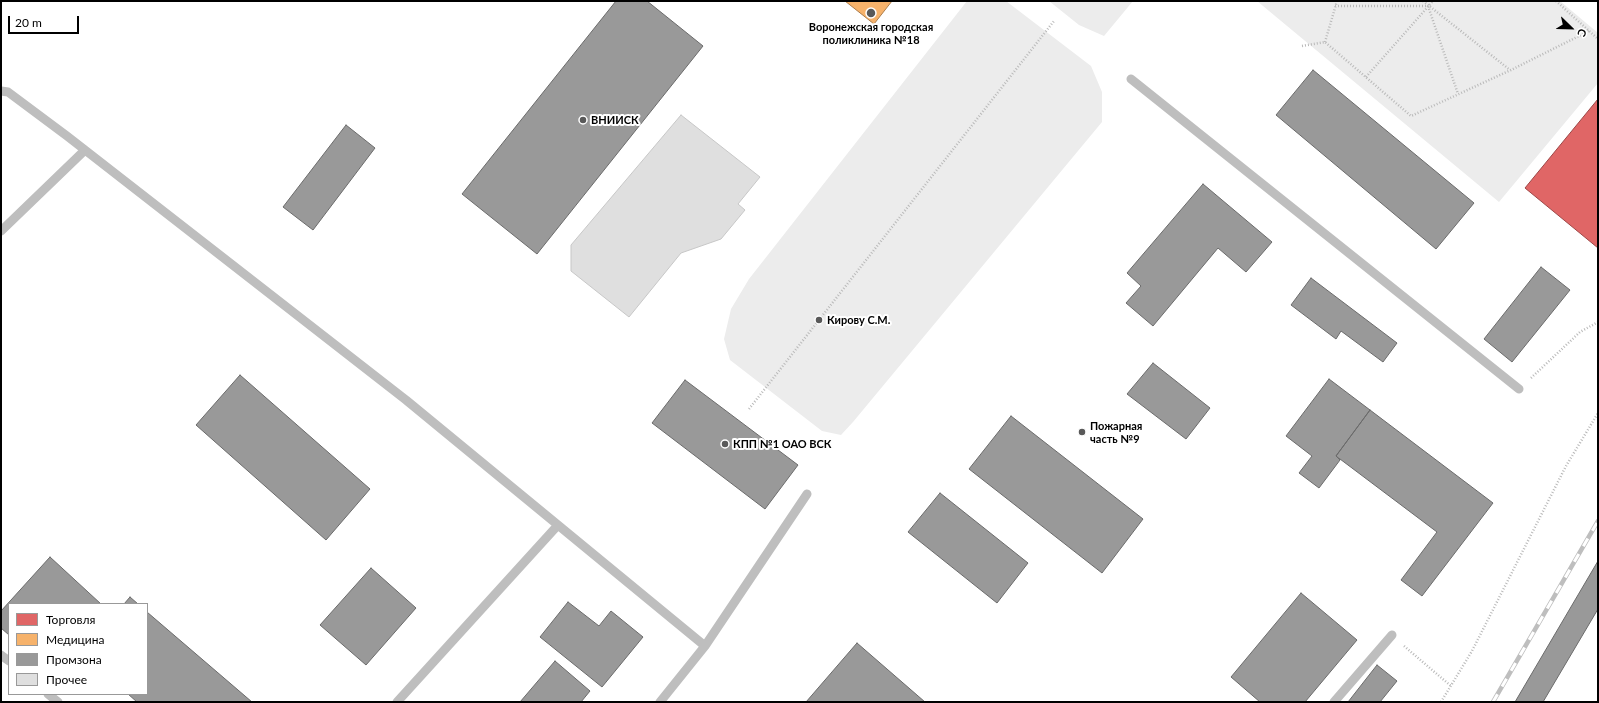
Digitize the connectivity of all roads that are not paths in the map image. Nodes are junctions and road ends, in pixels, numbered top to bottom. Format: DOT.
graph roads {
  1 [pos="1131,79"];
  2 [pos="1,91"];
  3 [pos="85,150"];
  4 [pos="1,231"];
  5 [pos="1520,389"];
  6 [pos="807,494"];
  7 [pos="558,525"];
  8 [pos="1392,635"];
  9 [pos="706,646"];
  10 [pos="49,695"];
  11 [pos="58,702"];
  12 [pos="397,702"];
  13 [pos="660,702"];
  14 [pos="1334,702"];
  1 -- 5 [label="lane"];
  2 -- 3 [label="lane"];
  3 -- 4 [label="lane"];
  3 -- 7 [label="lane"];
  6 -- 9 [label="lane"];
  7 -- 9 [label="lane"];
  7 -- 12 [label="lane"];
  8 -- 14 [label="lane"];
  9 -- 13 [label="lane"];
  10 -- 11 [label="lane"];
}
